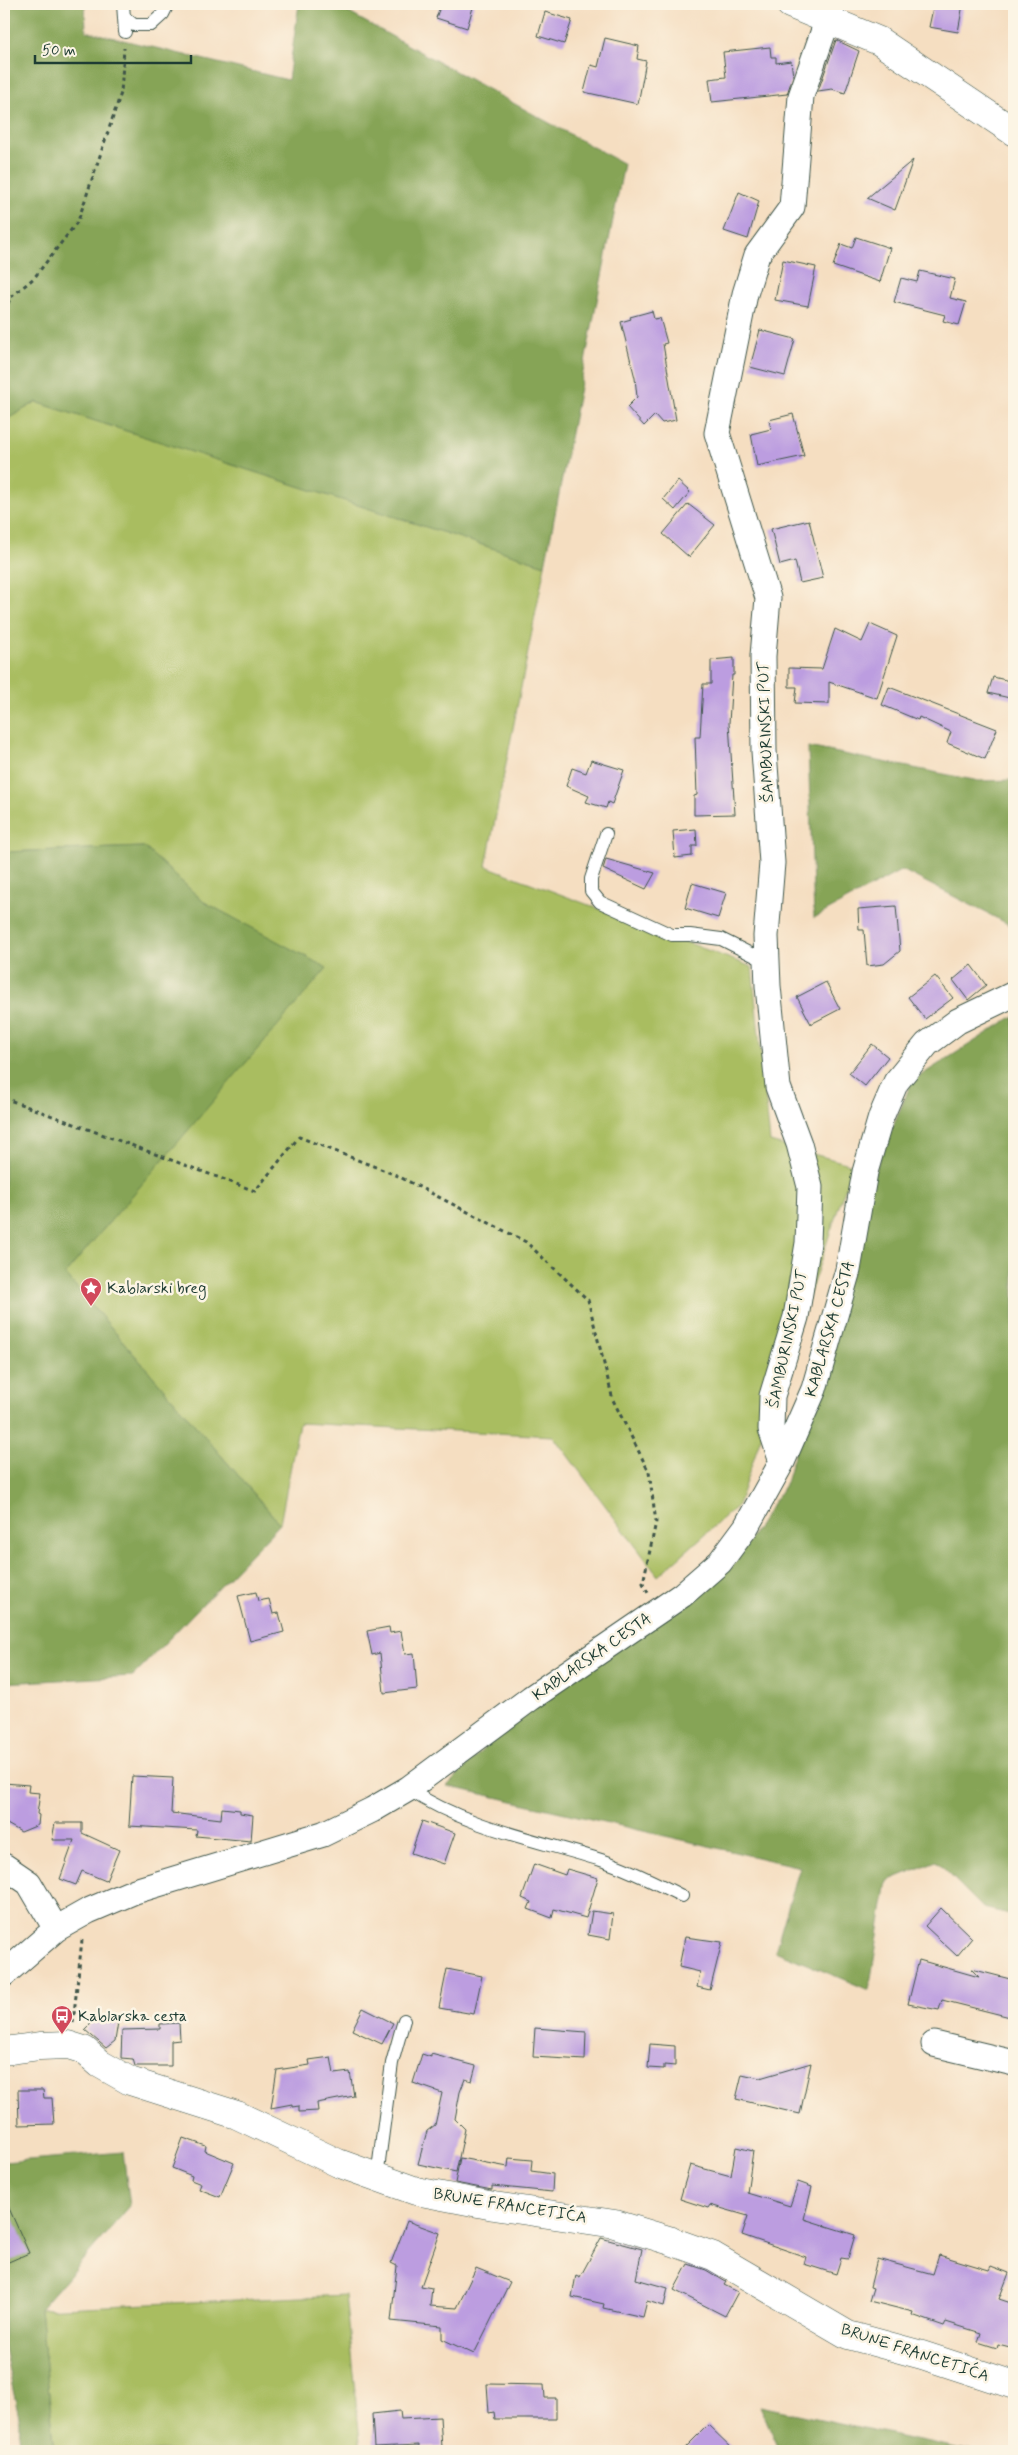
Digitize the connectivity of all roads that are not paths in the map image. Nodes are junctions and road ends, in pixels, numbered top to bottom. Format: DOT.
graph roads {
  1 [pos="123,4"];
  2 [pos="168,4"];
  3 [pos="790,4"];
  4 [pos="830,12"];
  5 [pos="124,17"];
  6 [pos="125,32"];
  7 [pos="1014,132"];
  8 [pos="606,834"];
  9 [pos="767,962"];
  10 [pos="1014,994"];
  11 [pos="782,1462"];
  12 [pos="408,1789"];
  13 [pos="4,1866"];
  14 [pos="682,1896"];
  15 [pos="56,1929"];
  16 [pos="4,1974"];
  17 [pos="404,2020"];
  18 [pos="934,2044"];
  19 [pos="4,2051"];
  20 [pos="1014,2063"];
  21 [pos="377,2177"];
  22 [pos="1014,2385"];
  1 -- 5 [label="lane"];
  2 -- 5 [label="lane"];
  3 -- 4 [label="street"];
  4 -- 7 [label="street"];
  4 -- 9 [label="street, ŠAMBURINSKI PUT"];
  5 -- 6 [label="lane"];
  8 -- 9 [label="lane"];
  9 -- 11 [label="street, ŠAMBURINSKI PUT"];
  10 -- 11 [label="street, KABLARSKA CESTA"];
  11 -- 12 [label="street, KABLARSKA CESTA"];
  12 -- 14 [label="lane"];
  12 -- 15 [label="street, KABLARSKA CESTA"];
  13 -- 15 [label="street"];
  15 -- 16 [label="street, KABLARSKA CESTA"];
  17 -- 21 [label="lane"];
  18 -- 20 [label="street"];
  19 -- 21 [label="street, BRUNE FRANCETIĆA"];
  21 -- 22 [label="street, BRUNE FRANCETIĆA"];
}
